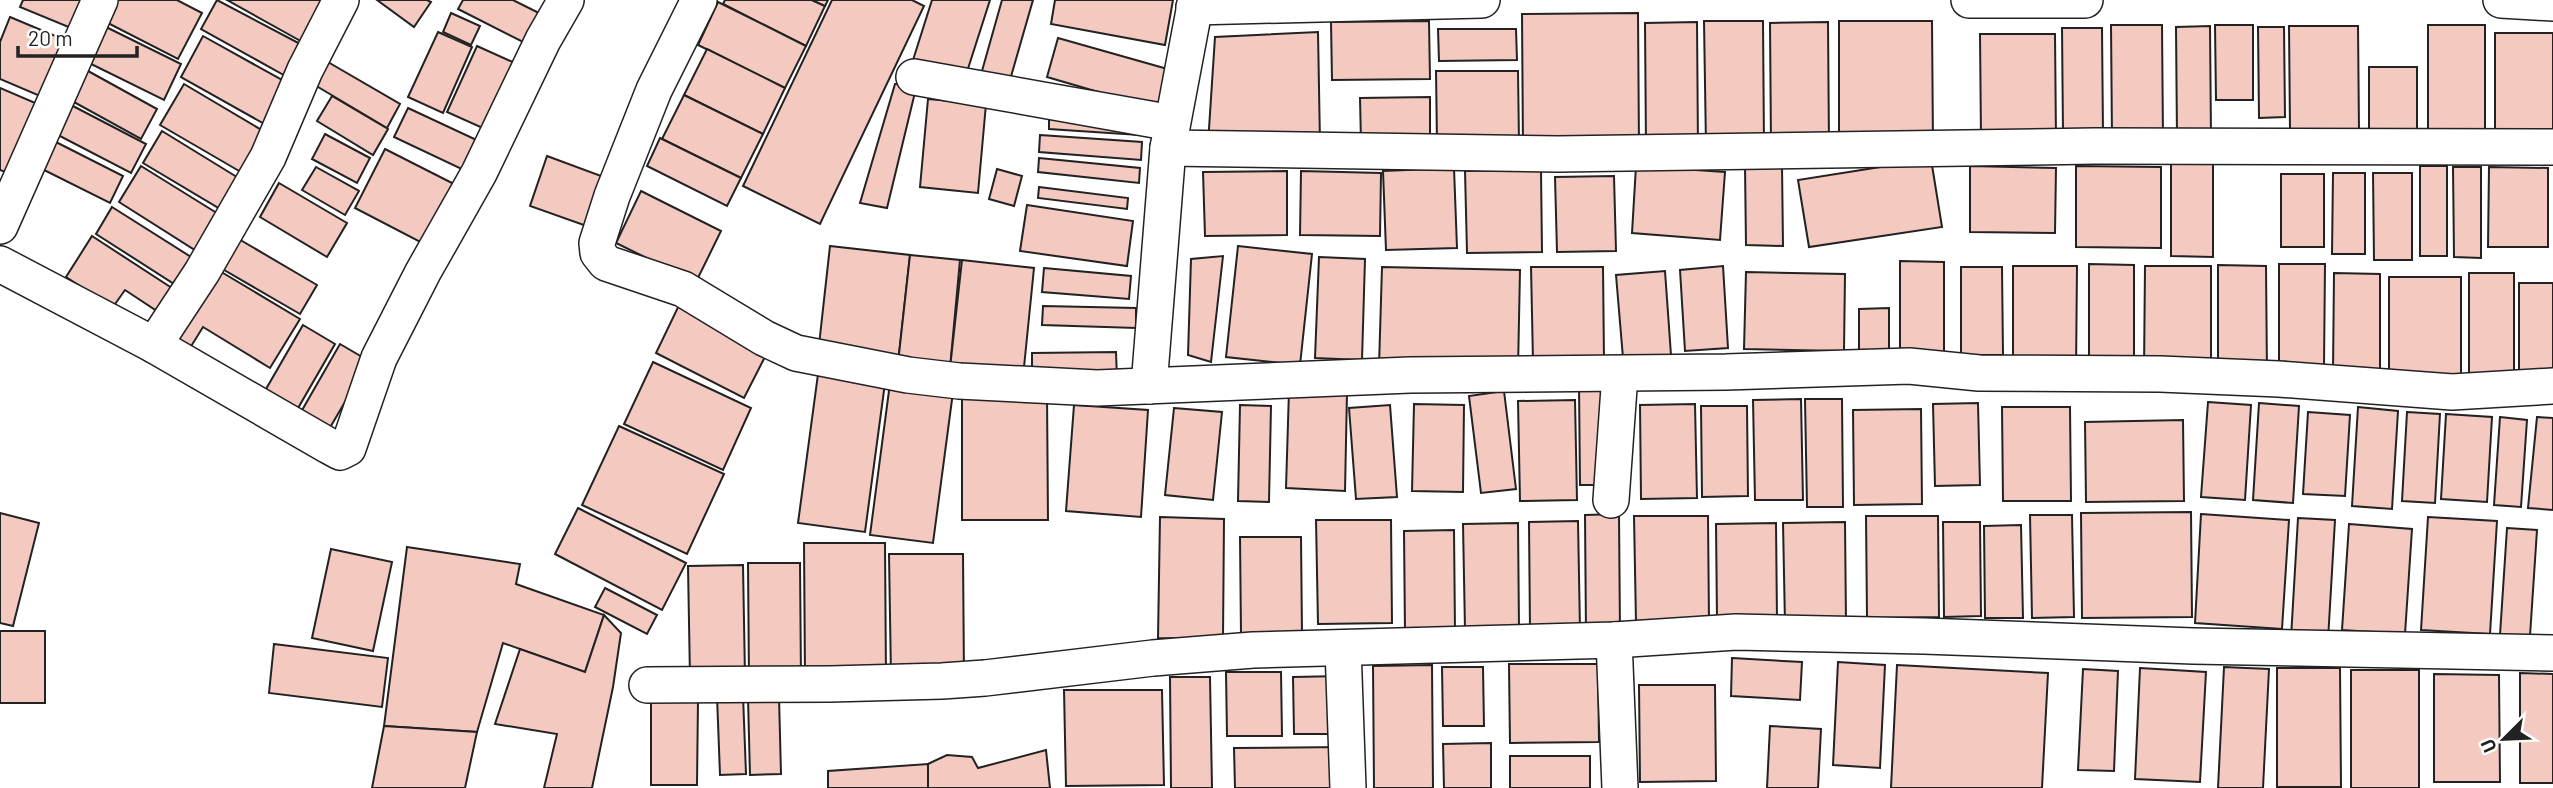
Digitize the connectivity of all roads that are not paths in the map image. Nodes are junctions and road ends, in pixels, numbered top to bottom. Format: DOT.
graph roads {
  1 [pos="100,0"];
  2 [pos="341,0"];
  3 [pos="566,0"];
  4 [pos="699,0"];
  5 [pos="1482,0"];
  6 [pos="1969,0"];
  7 [pos="2085,0"];
  8 [pos="2501,0"];
  9 [pos="1195,3"];
  10 [pos="2553,3"];
  11 [pos="914,77"];
  12 [pos="1170,135"];
  13 [pos="2553,148"];
  14 [pos="0,226"];
  15 [pos="0,264"];
  16 [pos="154,345"];
  17 [pos="1620,374"];
  18 [pos="1149,386"];
  19 [pos="2553,386"];
  20 [pos="1611,500"];
  21 [pos="1614,640"];
  22 [pos="1343,648"];
  23 [pos="2553,653"];
  24 [pos="646,685"];
  25 [pos="1348,788"];
  26 [pos="1620,788"];
  1 -- 14 [label="street"];
  2 -- 16 [label="street"];
  3 -- 16 [label="street"];
  4 -- 18 [label="street"];
  5 -- 9 [label="street"];
  6 -- 7 [label="street"];
  8 -- 10 [label="street"];
  9 -- 12 [label="street"];
  11 -- 12 [label="street"];
  12 -- 13 [label="street"];
  12 -- 18 [label="street"];
  15 -- 16 [label="street"];
  17 -- 18 [label="street"];
  17 -- 19 [label="street"];
  17 -- 20 [label="street"];
  21 -- 22 [label="street"];
  21 -- 23 [label="street"];
  21 -- 26 [label="street"];
  22 -- 24 [label="street"];
  22 -- 25 [label="street"];
}
